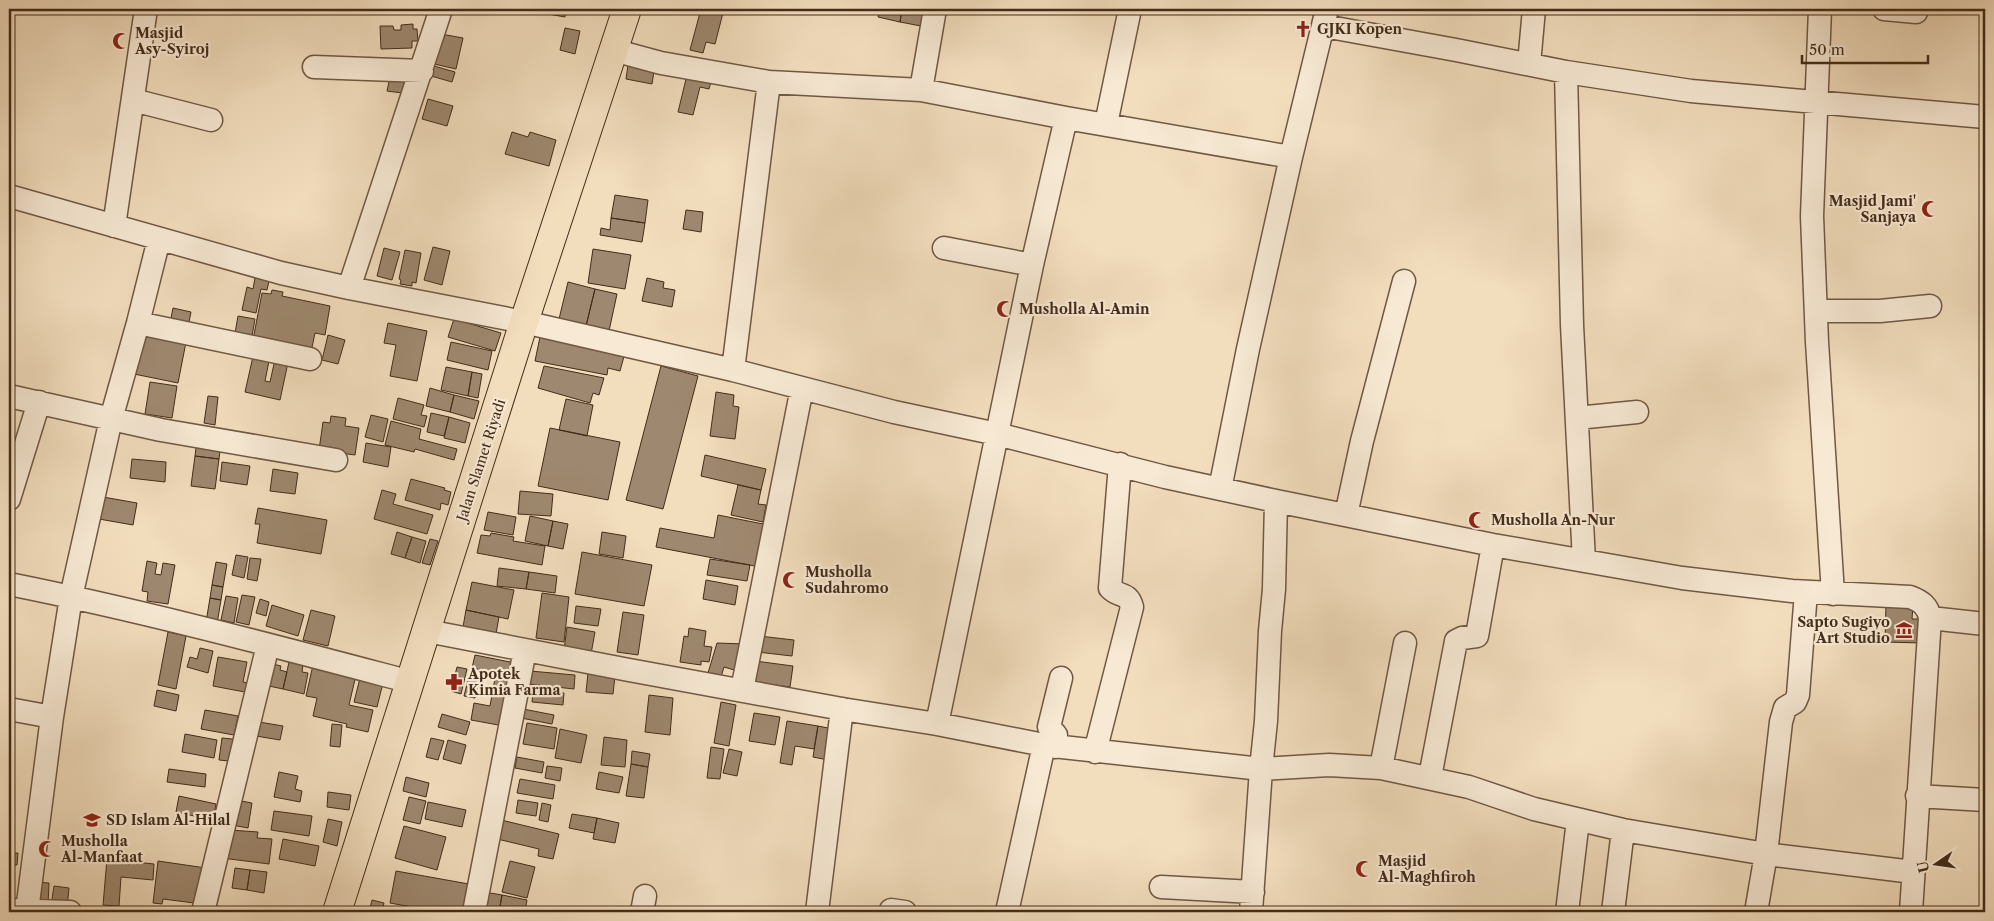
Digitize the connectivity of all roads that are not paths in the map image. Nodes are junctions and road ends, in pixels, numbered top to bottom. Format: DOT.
graph roads {
  1 [pos="146,9"];
  2 [pos="441,9"];
  3 [pos="627,9"];
  4 [pos="935,9"];
  5 [pos="1130,9"];
  6 [pos="1534,9"];
  7 [pos="1820,9"];
  8 [pos="1884,9"];
  9 [pos="1916,12"];
  10 [pos="1326,17"];
  11 [pos="614,50"];
  12 [pos="1529,64"];
  13 [pos="314,67"];
  14 [pos="422,71"];
  15 [pos="1566,72"];
  16 [pos="769,82"];
  17 [pos="920,90"];
  18 [pos="133,100"];
  19 [pos="1815,103"];
  20 [pos="1985,117"];
  21 [pos="1066,118"];
  22 [pos="211,120"];
  23 [pos="1106,124"];
  24 [pos="1291,157"];
  25 [pos="9,196"];
  26 [pos="114,226"];
  27 [pos="159,240"];
  28 [pos="944,248"];
  29 [pos="1032,265"];
  30 [pos="1404,281"];
  31 [pos="349,288"];
  32 [pos="1930,306"];
  33 [pos="1816,311"];
  34 [pos="138,322"];
  35 [pos="524,322"];
  36 [pos="310,359"];
  37 [pos="733,370"];
  38 [pos="802,388"];
  39 [pos="9,396"];
  40 [pos="39,402"];
  41 [pos="1637,412"];
  42 [pos="1577,418"];
  43 [pos="111,419"];
  44 [pos="997,434"];
  45 [pos="336,460"];
  46 [pos="1120,464"];
  47 [pos="1220,489"];
  48 [pos="9,499"];
  49 [pos="1276,501"];
  50 [pos="1346,515"];
  51 [pos="1493,545"];
  52 [pos="1584,561"];
  53 [pos="9,584"];
  54 [pos="1806,592"];
  55 [pos="1833,594"];
  56 [pos="72,597"];
  57 [pos="1930,618"];
  58 [pos="1985,624"];
  59 [pos="427,631"];
  60 [pos="1405,643"];
  61 [pos="268,645"];
  62 [pos="525,650"];
  63 [pos="1061,678"];
  64 [pos="411,682"];
  65 [pos="742,690"];
  66 [pos="9,709"];
  67 [pos="842,709"];
  68 [pos="52,717"];
  69 [pos="936,724"];
  70 [pos="1050,746"];
  71 [pos="1095,752"];
  72 [pos="1381,768"];
  73 [pos="1260,769"];
  74 [pos="1430,777"];
  75 [pos="1917,796"];
  76 [pos="1985,800"];
  77 [pos="1578,820"];
  78 [pos="1623,830"];
  79 [pos="1766,854"];
  80 [pos="1913,872"];
  81 [pos="1161,887"];
  82 [pos="1252,902"];
  83 [pos="18,911"];
  84 [pos="70,912"];
  85 [pos="203,912"];
  86 [pos="338,912"];
  87 [pos="474,912"];
  88 [pos="817,912"];
  89 [pos="1007,912"];
  90 [pos="1567,912"];
  91 [pos="1613,912"];
  92 [pos="1756,912"];
  93 [pos="1911,912"];
  1 -- 18 [label="street"];
  2 -- 14 [label="street"];
  3 -- 11 [label="main road, Jalan Slamet Riyadi"];
  4 -- 17 [label="street"];
  5 -- 23 [label="street"];
  6 -- 12 [label="street"];
  7 -- 19 [label="street"];
  8 -- 9 [label="street"];
  10 -- 12 [label="street"];
  10 -- 24 [label="street"];
  11 -- 16 [label="street"];
  11 -- 35 [label="main road, Jalan Slamet Riyadi"];
  12 -- 15 [label="street"];
  13 -- 14 [label="street"];
  14 -- 31 [label="street"];
  15 -- 19 [label="street"];
  15 -- 42 [label="street"];
  16 -- 17 [label="street"];
  16 -- 37 [label="street"];
  17 -- 21 [label="street"];
  18 -- 22 [label="street"];
  18 -- 26 [label="street"];
  19 -- 20 [label="street"];
  19 -- 33 [label="street"];
  21 -- 23 [label="street"];
  21 -- 29 [label="street"];
  23 -- 24 [label="street"];
  24 -- 47 [label="street"];
  25 -- 26 [label="street"];
  26 -- 27 [label="street"];
  27 -- 31 [label="street"];
  27 -- 34 [label="street"];
  28 -- 29 [label="street"];
  29 -- 44 [label="street"];
  30 -- 50 [label="street"];
  31 -- 35 [label="street"];
  32 -- 33 [label="street"];
  33 -- 55 [label="street"];
  34 -- 36 [label="street"];
  34 -- 43 [label="street"];
  35 -- 37 [label="street"];
  35 -- 59 [label="main road, Jalan Slamet Riyadi"];
  37 -- 38 [label="street"];
  38 -- 44 [label="street"];
  38 -- 65 [label="street"];
  39 -- 40 [label="street"];
  40 -- 43 [label="street"];
  40 -- 48 [label="street"];
  41 -- 42 [label="street"];
  42 -- 52 [label="street"];
  43 -- 45 [label="street"];
  43 -- 56 [label="street"];
  44 -- 46 [label="street"];
  44 -- 69 [label="street"];
  46 -- 47 [label="street"];
  46 -- 71 [label="street"];
  47 -- 49 [label="street"];
  49 -- 50 [label="street"];
  49 -- 73 [label="street"];
  50 -- 51 [label="street"];
  51 -- 52 [label="street"];
  51 -- 74 [label="street"];
  52 -- 54 [label="street"];
  53 -- 56 [label="street"];
  54 -- 55 [label="street"];
  54 -- 79 [label="street"];
  55 -- 57 [label="street"];
  56 -- 61 [label="street"];
  56 -- 68 [label="street"];
  57 -- 58 [label="street"];
  57 -- 75 [label="street"];
  59 -- 62 [label="street"];
  59 -- 64 [label="main road, Jalan Slamet Riyadi"];
  60 -- 72 [label="street"];
  61 -- 64 [label="street"];
  61 -- 85 [label="street"];
  62 -- 65 [label="street"];
  62 -- 87 [label="street"];
  63 -- 70 [label="street"];
  64 -- 86 [label="main road, Jalan Slamet Riyadi"];
  65 -- 67 [label="street"];
  66 -- 68 [label="street"];
  67 -- 69 [label="street"];
  67 -- 88 [label="street"];
  68 -- 83 [label="street"];
  69 -- 70 [label="street"];
  70 -- 71 [label="street"];
  70 -- 89 [label="street"];
  71 -- 73 [label="street"];
  72 -- 73 [label="street"];
  72 -- 74 [label="street"];
  73 -- 82 [label="street"];
  74 -- 77 [label="street"];
  75 -- 76 [label="street"];
  75 -- 80 [label="street"];
  77 -- 78 [label="street"];
  77 -- 90 [label="street"];
  78 -- 79 [label="street"];
  78 -- 91 [label="street"];
  79 -- 80 [label="street"];
  79 -- 92 [label="street"];
  80 -- 93 [label="street"];
  81 -- 82 [label="street"];
  83 -- 84 [label="street"];
}
